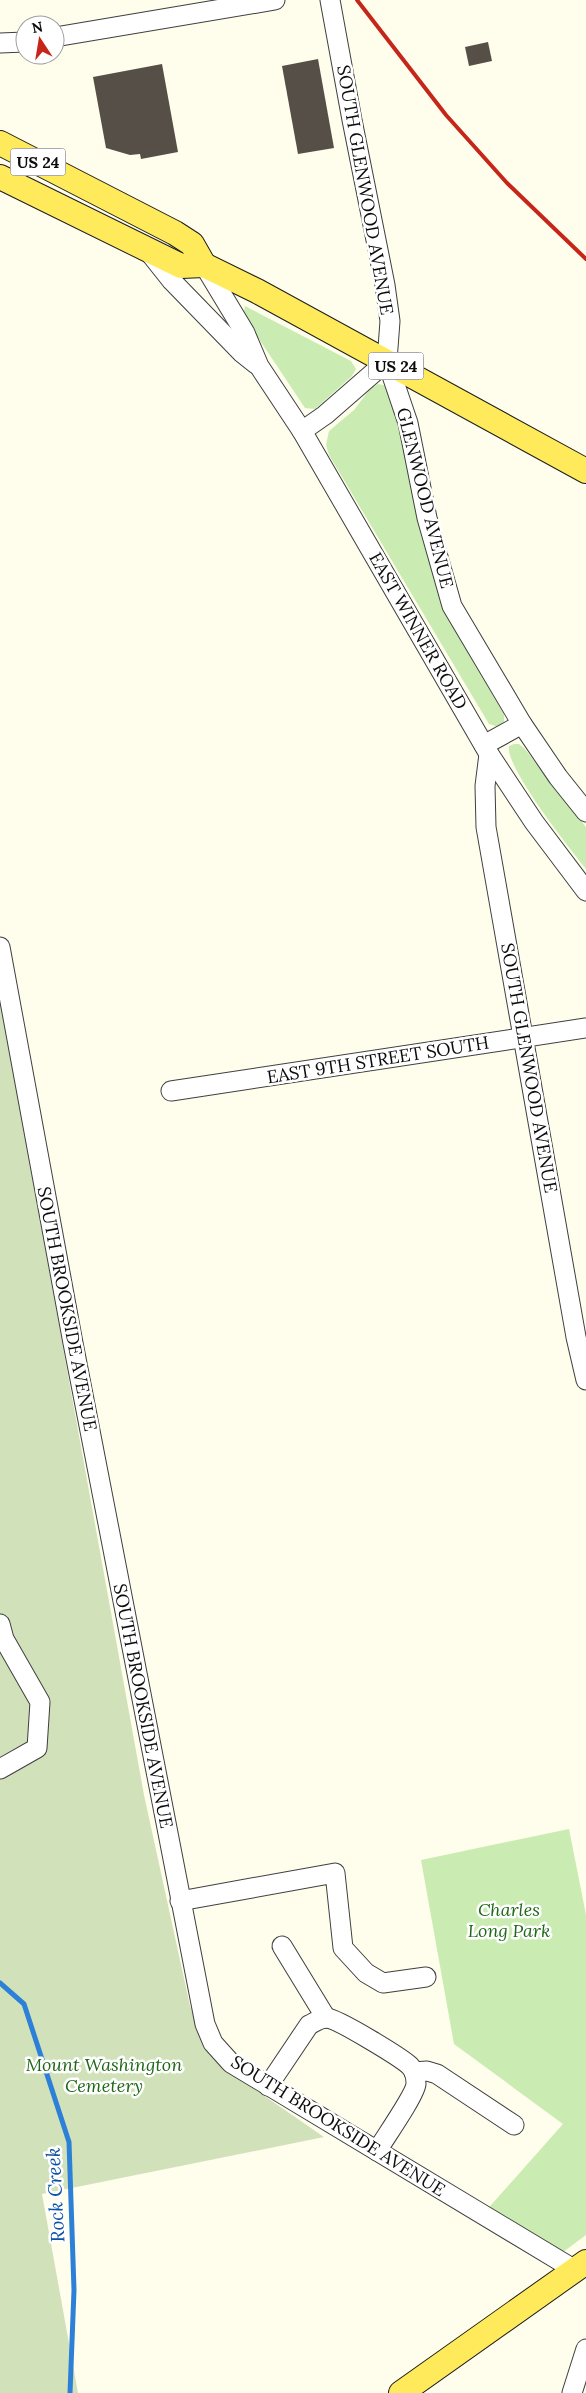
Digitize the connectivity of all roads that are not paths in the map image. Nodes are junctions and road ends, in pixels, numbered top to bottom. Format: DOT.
graph roads {
  1 [pos="272,0"];
  2 [pos="330,0"];
  3 [pos="65,35"];
  4 [pos="15,42"];
  5 [pos="0,43"];
  6 [pos="15,46"];
  7 [pos="0,56"];
  8 [pos="0,143"];
  9 [pos="0,177"];
  10 [pos="76,182"];
  11 [pos="64,209"];
  12 [pos="146,248"];
  13 [pos="204,265"];
  14 [pos="388,361"];
  15 [pos="259,366"];
  16 [pos="302,431"];
  17 [pos="586,471"];
  18 [pos="522,724"];
  19 [pos="487,750"];
  20 [pos="586,812"];
  21 [pos="586,891"];
  22 [pos="0,946"];
  23 [pos="586,1028"];
  24 [pos="524,1038"];
  25 [pos="171,1091"];
  26 [pos="586,1380"];
  27 [pos="0,1624"];
  28 [pos="0,1769"];
  29 [pos="180,1901"];
  30 [pos="282,1946"];
  31 [pos="426,1977"];
  32 [pos="326,2018"];
  33 [pos="414,2072"];
  34 [pos="268,2086"];
  35 [pos="514,2125"];
  36 [pos="377,2151"];
  37 [pos="582,2268"];
  38 [pos="586,2349"];
  39 [pos="401,2393"];
  40 [pos="572,2393"];
  1 -- 3 [label="street"];
  2 -- 14 [label="street, SOUTH GLENWOOD AVENUE"];
  4 -- 5 [label="street"];
  6 -- 7 [label="street"];
  8 -- 10 [label="main road, EAST WINNER ROAD / US 24"];
  9 -- 11 [label="main road, EAST WINNER ROAD / US 24"];
  10 -- 11 [label="main road"];
  10 -- 13 [label="main road, EAST WINNER ROAD / US 24"];
  11 -- 12 [label="main road, EAST WINNER ROAD / US 24"];
  12 -- 13 [label="main road, US 24"];
  12 -- 15 [label="street, EAST WINNER ROAD"];
  13 -- 14 [label="main road, US 24"];
  13 -- 15 [label="street, EAST WINNER ROAD"];
  14 -- 16 [label="street"];
  14 -- 17 [label="main road, US 24"];
  14 -- 18 [label="street, GLENWOOD AVENUE"];
  15 -- 16 [label="street, EAST WINNER ROAD"];
  16 -- 19 [label="street, EAST WINNER ROAD"];
  18 -- 19 [label="street"];
  18 -- 20 [label="street"];
  19 -- 21 [label="street, EAST WINNER ROAD"];
  19 -- 24 [label="street, SOUTH GLENWOOD AVENUE"];
  22 -- 29 [label="street, SOUTH BROOKSIDE AVENUE"];
  23 -- 24 [label="street, EAST 9TH STREET SOUTH"];
  24 -- 25 [label="street, EAST 9TH STREET SOUTH"];
  24 -- 26 [label="street, SOUTH GLENWOOD AVENUE"];
  27 -- 28 [label="street"];
  29 -- 31 [label="street"];
  29 -- 34 [label="street, SOUTH BROOKSIDE AVENUE"];
  30 -- 32 [label="street"];
  32 -- 33 [label="street"];
  32 -- 34 [label="street"];
  33 -- 35 [label="street"];
  33 -- 36 [label="street"];
  34 -- 36 [label="street, SOUTH BROOKSIDE AVENUE"];
  36 -- 37 [label="street, SOUTH BROOKSIDE AVENUE"];
  37 -- 39 [label="main road"];
  38 -- 40 [label="street"];
}
